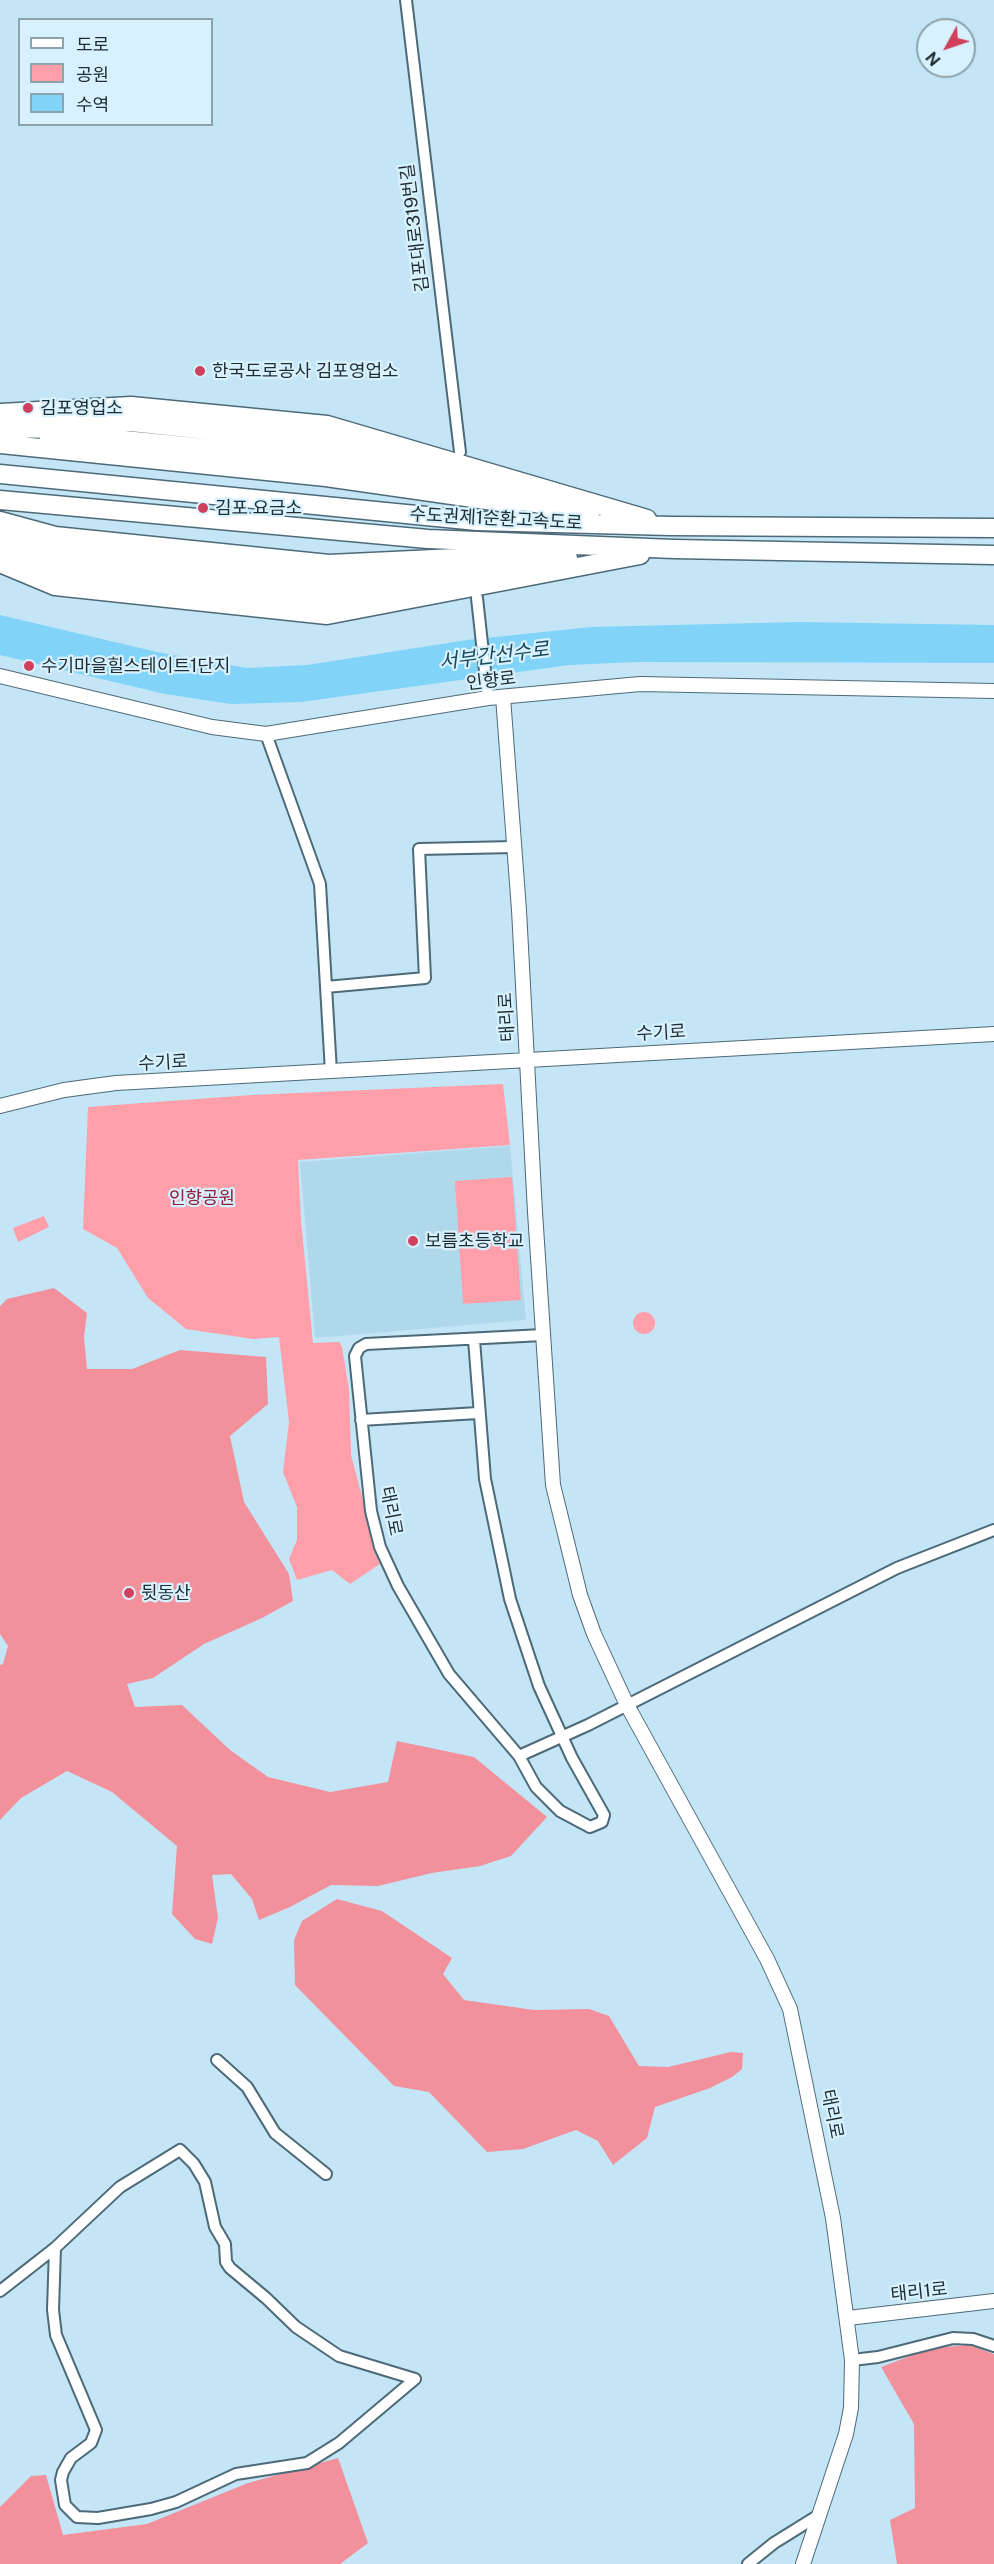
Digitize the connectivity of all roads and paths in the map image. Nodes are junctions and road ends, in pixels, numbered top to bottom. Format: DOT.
graph roads {
  1 [pos="406,0"];
  2 [pos="0,415"];
  3 [pos="0,422"];
  4 [pos="0,428"];
  5 [pos="0,433"];
  6 [pos="0,439"];
  7 [pos="0,444"];
  8 [pos="0,450"];
  9 [pos="460,452"];
  10 [pos="0,474"];
  11 [pos="0,500"];
  12 [pos="0,514"];
  13 [pos="0,521"];
  14 [pos="671,526"];
  15 [pos="0,528"];
  16 [pos="994,528"];
  17 [pos="0,535"];
  18 [pos="0,541"];
  19 [pos="0,548"];
  20 [pos="674,549"];
  21 [pos="0,555"];
  22 [pos="994,555"];
  23 [pos="0,562"];
  24 [pos="477,598"];
  25 [pos="0,676"];
  26 [pos="488,691"];
  27 [pos="994,691"];
  28 [pos="503,697"];
  29 [pos="266,734"];
  30 [pos="515,848"];
  31 [pos="326,987"];
  32 [pos="994,1034"];
  33 [pos="527,1059"];
  34 [pos="331,1072"];
  35 [pos="0,1106"];
  36 [pos="543,1335"];
  37 [pos="474,1340"];
  38 [pos="478,1413"];
  39 [pos="361,1419"];
  40 [pos="994,1530"];
  41 [pos="627,1705"];
  42 [pos="562,1737"];
  43 [pos="519,1756"];
  44 [pos="217,2060"];
  45 [pos="326,2174"];
  46 [pos="55,2248"];
  47 [pos="0,2291"];
  48 [pos="994,2301"];
  49 [pos="848,2318"];
  50 [pos="994,2346"];
  51 [pos="852,2360"];
  52 [pos="819,2515"];
  53 [pos="748,2564"];
  54 [pos="803,2564"];
  1 -- 9 [label="street, 김포대로319번길"];
  2 -- 14 [label="highway"];
  3 -- 14 [label="highway"];
  4 -- 14 [label="highway"];
  5 -- 14 [label="highway"];
  6 -- 14 [label="highway"];
  7 -- 14 [label="highway"];
  8 -- 14 [label="highway"];
  10 -- 14 [label="highway, 수도권제1순환고속도로"];
  11 -- 20 [label="highway, 수도권제1순환고속도로"];
  12 -- 20 [label="highway"];
  13 -- 20 [label="highway"];
  14 -- 16 [label="highway, 수도권제1순환고속도로"];
  15 -- 20 [label="highway"];
  17 -- 20 [label="highway"];
  18 -- 20 [label="highway"];
  19 -- 20 [label="highway"];
  20 -- 21 [label="highway"];
  20 -- 22 [label="highway, 수도권제1순환고속도로"];
  20 -- 23 [label="highway"];
  24 -- 26 [label="street"];
  25 -- 29 [label="street, 인향로"];
  26 -- 28 [label="street, 인향로"];
  26 -- 29 [label="street, 인향로"];
  27 -- 28 [label="street, 인향로"];
  28 -- 30 [label="street, 태리로"];
  29 -- 31 [label="street"];
  30 -- 31 [label="street"];
  30 -- 33 [label="street, 태리로"];
  31 -- 34 [label="street"];
  32 -- 33 [label="street, 수기로"];
  33 -- 34 [label="street, 수기로"];
  33 -- 36 [label="street, 태리로"];
  34 -- 35 [label="street, 수기로"];
  36 -- 37 [label="street, 태리로"];
  36 -- 41 [label="street, 태리로"];
  37 -- 38 [label="street, 태리로"];
  37 -- 39 [label="street, 태리로"];
  38 -- 39 [label="street"];
  38 -- 42 [label="street, 태리로"];
  39 -- 43 [label="street, 태리로"];
  40 -- 41 [label="street"];
  41 -- 42 [label="street"];
  41 -- 49 [label="street, 태리로"];
  42 -- 43 [label="street"];
  42 -- 43 [label="street, 태리로"];
  44 -- 45 [label="street"];
  46 -- 46 [label="street"];
  46 -- 47 [label="street"];
  48 -- 49 [label="street, 태리1로"];
  49 -- 51 [label="street, 태리로"];
  50 -- 51 [label="street"];
  51 -- 52 [label="street, 태리로"];
  52 -- 53 [label="street"];
  52 -- 54 [label="street, 태리로"];
}
